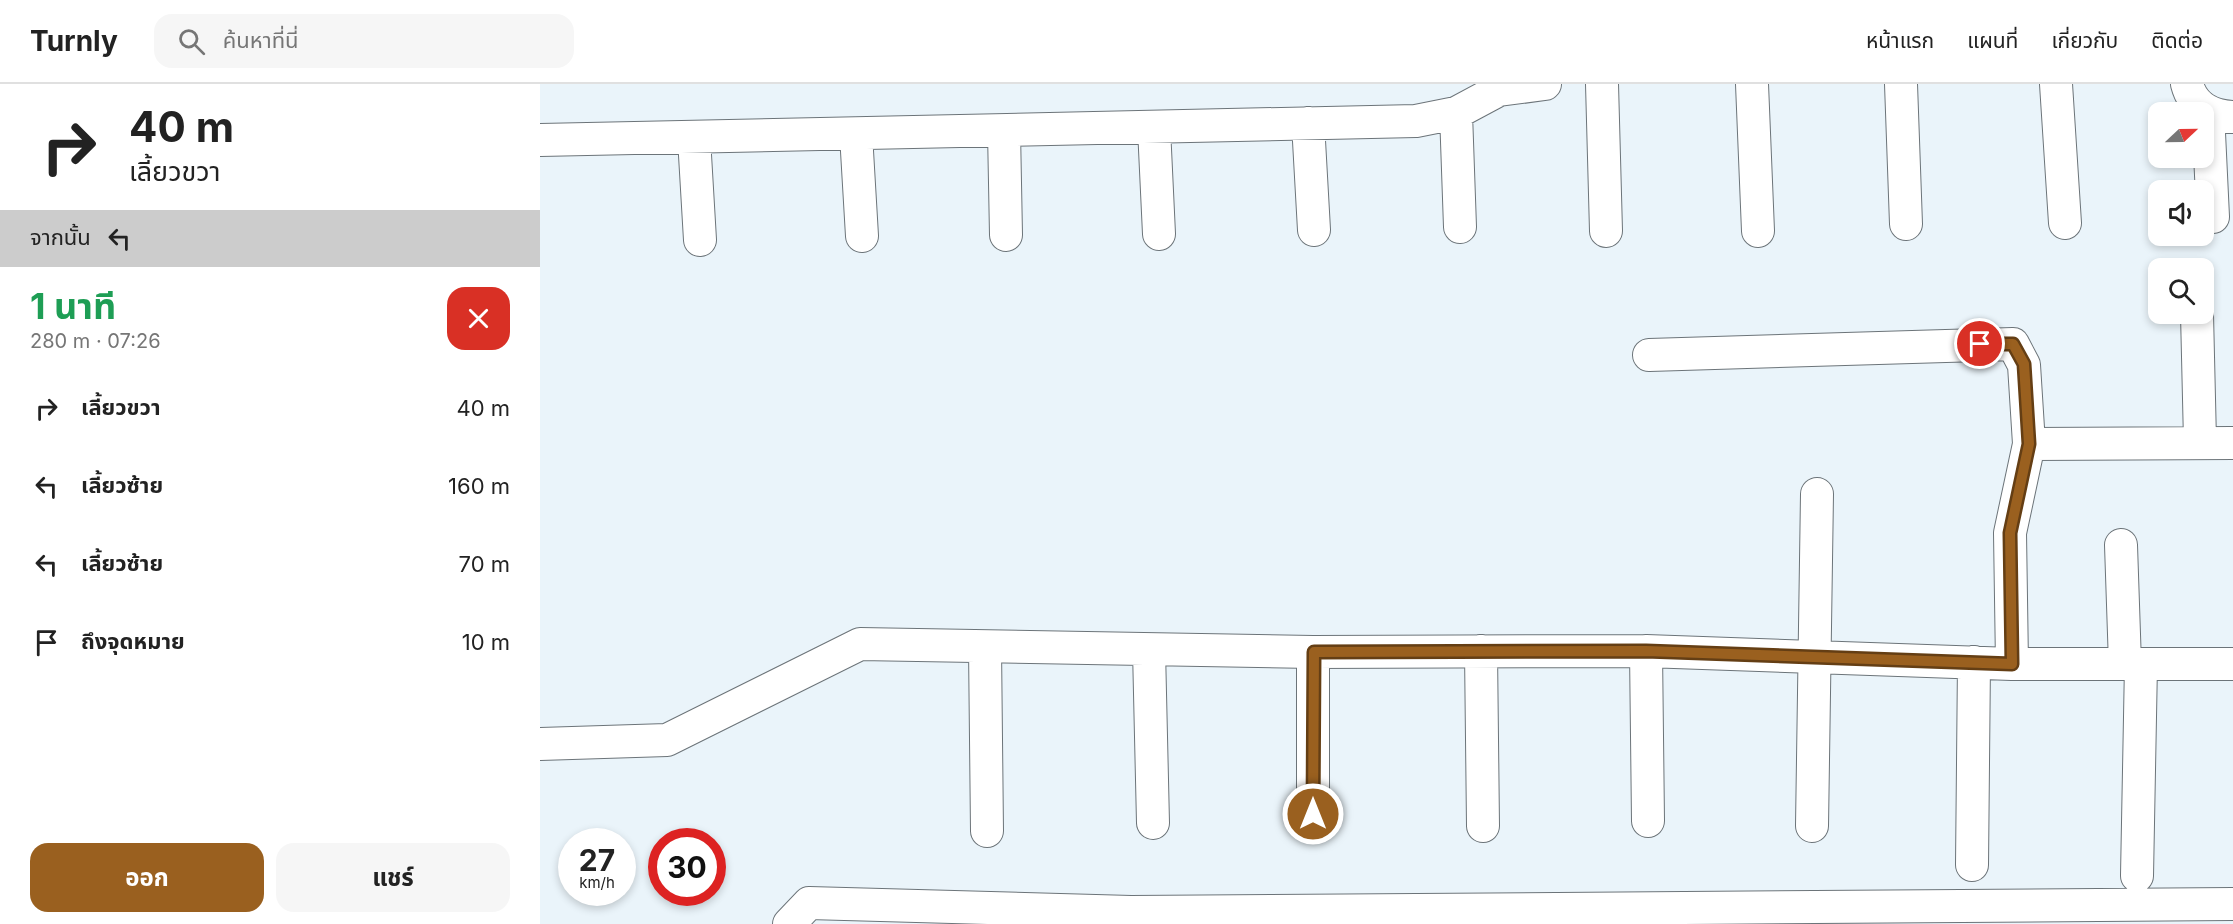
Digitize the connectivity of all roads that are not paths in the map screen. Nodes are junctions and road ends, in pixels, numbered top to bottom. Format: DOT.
graph roads {
  1 [pos="1545,84"];
  2 [pos="1602,84"];
  3 [pos="1752,84"];
  4 [pos="1901,84"];
  5 [pos="2056,84"];
  6 [pos="2187,84"];
  7 [pos="1499,87"];
  8 [pos="1456,113"];
  9 [pos="2220,114"];
  10 [pos="1308,123"];
  11 [pos="1154,128"];
  12 [pos="1004,131"];
  13 [pos="856,135"];
  14 [pos="694,138"];
  15 [pos="540,140"];
  16 [pos="2214,191"];
  17 [pos="2065,223"];
  18 [pos="1906,224"];
  19 [pos="1460,227"];
  20 [pos="1314,230"];
  21 [pos="1606,231"];
  22 [pos="1758,231"];
  23 [pos="1159,234"];
  24 [pos="1006,235"];
  25 [pos="862,236"];
  26 [pos="700,240"];
  27 [pos="2197,324"];
  28 [pos="1649,355"];
  29 [pos="2200,441"];
  30 [pos="2233,442"];
  31 [pos="2029,444"];
  32 [pos="1817,494"];
  33 [pos="2121,545"];
  34 [pos="985,647"];
  35 [pos="1149,650"];
  36 [pos="1481,651"];
  37 [pos="1646,651"];
  38 [pos="1314,652"];
  39 [pos="1816,656"];
  40 [pos="1974,662"];
  41 [pos="2012,664"];
  42 [pos="2133,664"];
  43 [pos="2233,664"];
  44 [pos="540,744"];
  45 [pos="1313,814"];
  46 [pos="1648,821"];
  47 [pos="1154,823"];
  48 [pos="1483,826"];
  49 [pos="1812,826"];
  50 [pos="987,831"];
  51 [pos="1972,865"];
  52 [pos="2137,876"];
  53 [pos="2233,904"];
  54 [pos="2189,914"];
  55 [pos="952,915"];
  56 [pos="1413,916"];
  57 [pos="1556,916"];
  58 [pos="2030,916"];
  59 [pos="1096,917"];
  60 [pos="1255,917"];
  61 [pos="1709,917"];
  62 [pos="789,924"];
  1 -- 7 [label="street"];
  2 -- 21 [label="street"];
  3 -- 22 [label="street"];
  4 -- 18 [label="street"];
  5 -- 17 [label="street"];
  6 -- 9 [label="street"];
  7 -- 8 [label="street"];
  8 -- 10 [label="street"];
  8 -- 19 [label="street"];
  9 -- 16 [label="street"];
  10 -- 11 [label="street"];
  10 -- 20 [label="street"];
  11 -- 12 [label="street"];
  11 -- 23 [label="street"];
  12 -- 13 [label="street"];
  12 -- 24 [label="street"];
  13 -- 14 [label="street"];
  13 -- 25 [label="street"];
  14 -- 15 [label="street"];
  14 -- 26 [label="street"];
  27 -- 29 [label="street"];
  28 -- 31 [label="street"];
  29 -- 30 [label="street"];
  29 -- 31 [label="street"];
  31 -- 41 [label="street"];
  32 -- 39 [label="street"];
  33 -- 42 [label="street"];
  34 -- 35 [label="street"];
  34 -- 44 [label="street"];
  34 -- 50 [label="street"];
  35 -- 38 [label="street"];
  35 -- 47 [label="street"];
  36 -- 37 [label="street"];
  36 -- 38 [label="street"];
  36 -- 48 [label="street"];
  37 -- 39 [label="street"];
  37 -- 46 [label="street"];
  38 -- 45 [label="street"];
  39 -- 40 [label="street"];
  39 -- 49 [label="street"];
  40 -- 41 [label="street"];
  40 -- 51 [label="street"];
  41 -- 42 [label="street"];
  42 -- 43 [label="street"];
  42 -- 52 [label="street"];
  53 -- 54 [label="street"];
  54 -- 58 [label="street"];
  55 -- 59 [label="street"];
  55 -- 62 [label="street"];
  56 -- 57 [label="street"];
  56 -- 60 [label="street"];
  57 -- 61 [label="street"];
  58 -- 61 [label="street"];
  59 -- 60 [label="street"];
}
